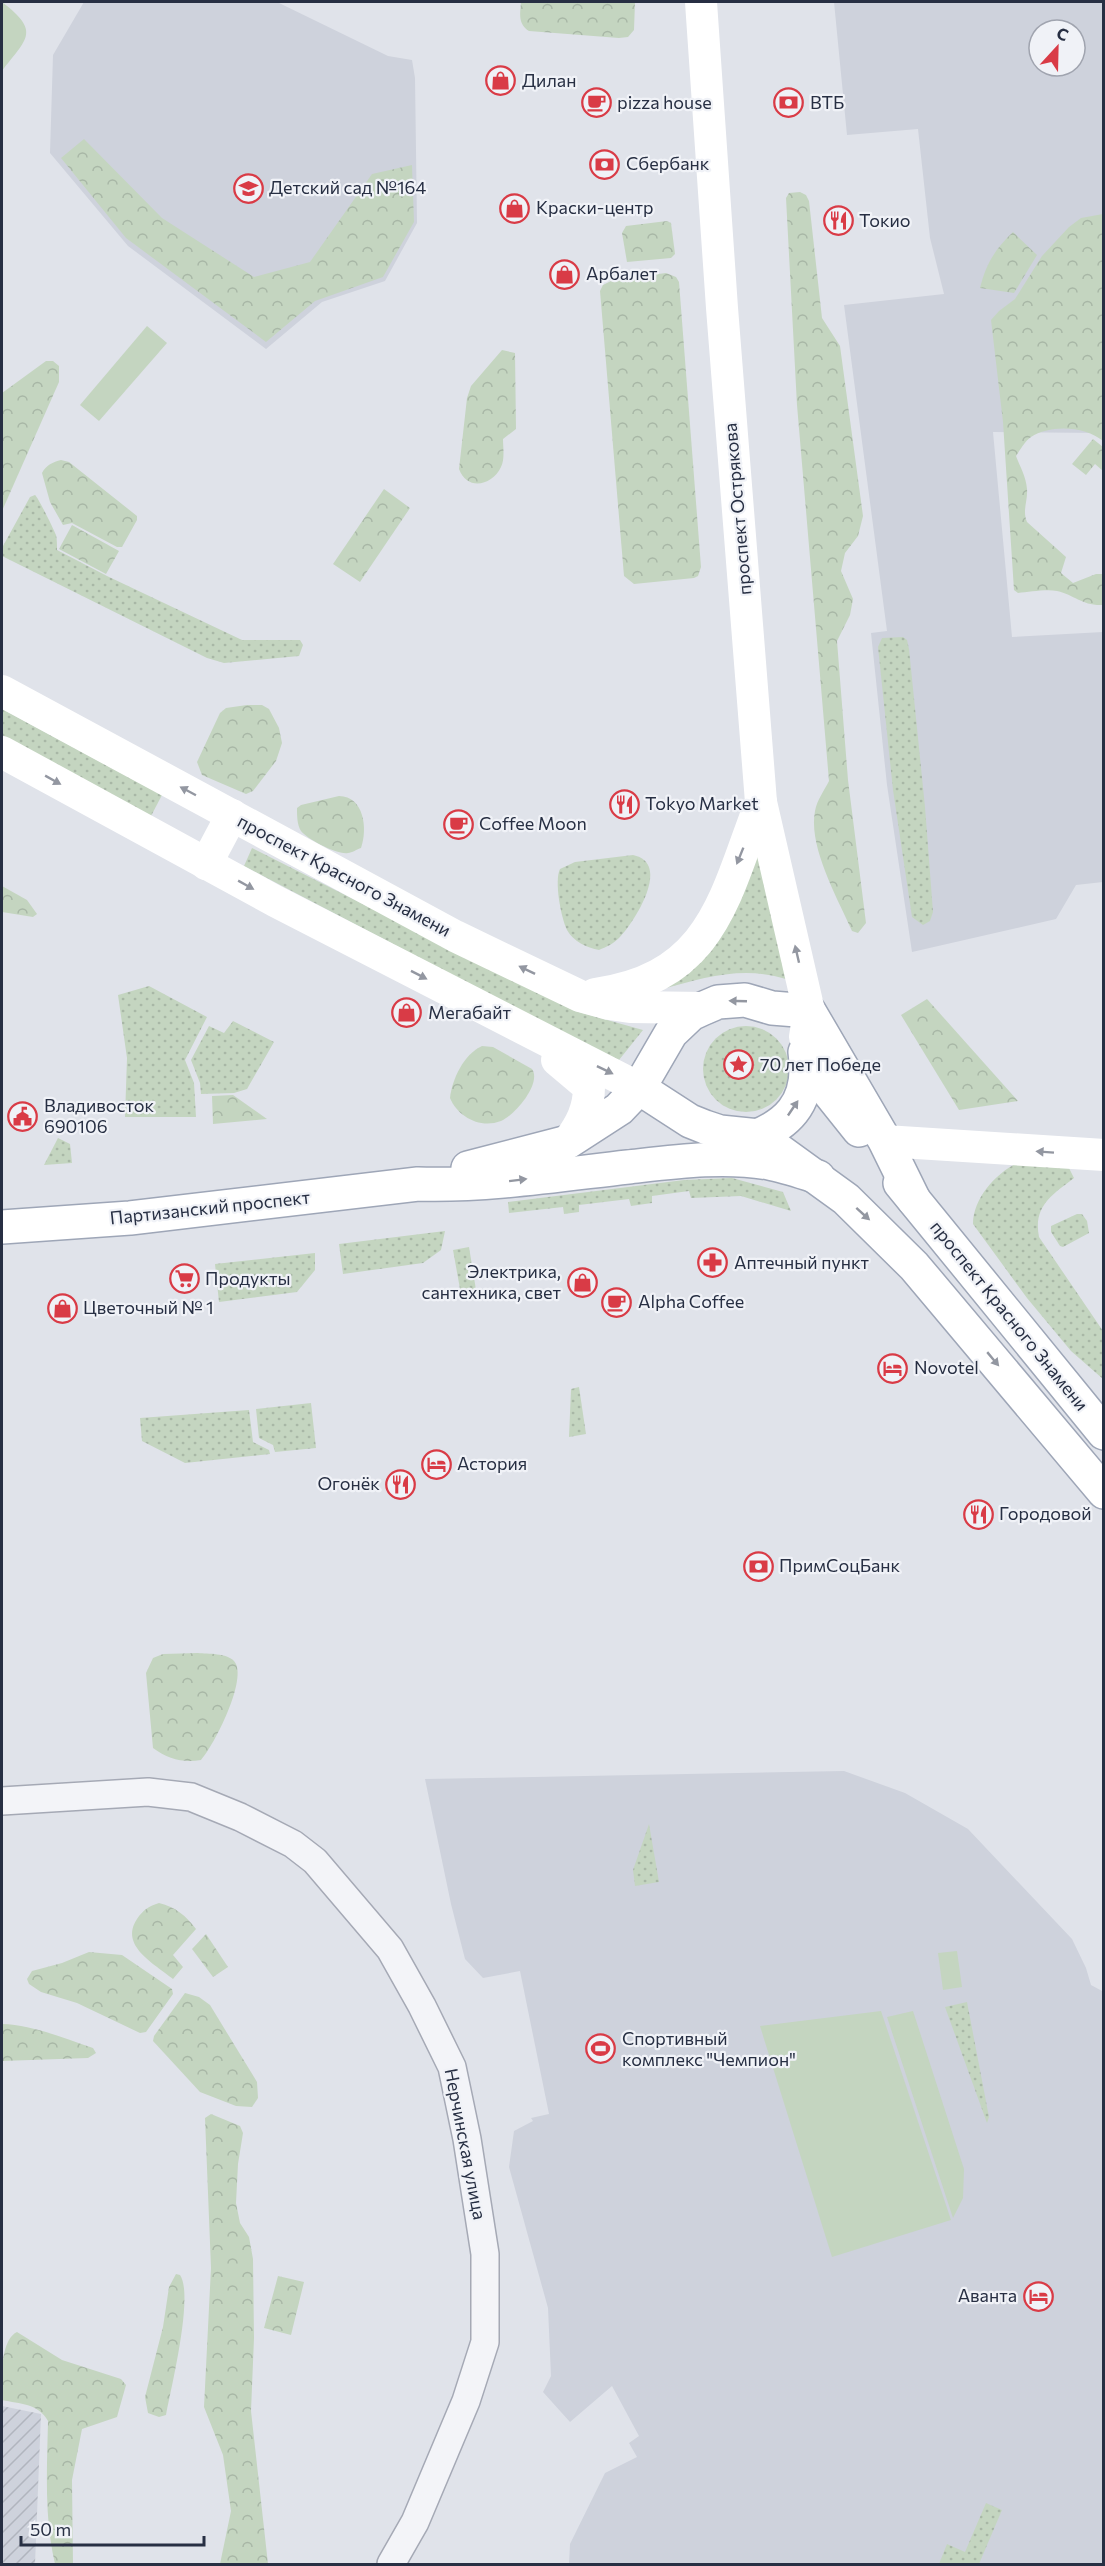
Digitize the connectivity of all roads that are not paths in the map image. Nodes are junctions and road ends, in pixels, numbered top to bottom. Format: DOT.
graph roads {
  1 [pos="702,2"];
  2 [pos="2,691"];
  3 [pos="2,753"];
  4 [pos="761,802"];
  5 [pos="231,815"];
  6 [pos="206,864"];
  7 [pos="580,996"];
  8 [pos="704,1008"];
  9 [pos="772,1008"];
  10 [pos="809,1011"];
  11 [pos="671,1033"];
  12 [pos="534,1035"];
  13 [pos="805,1056"];
  14 [pos="639,1088"];
  15 [pos="690,1121"];
  16 [pos="759,1136"];
  17 [pos="568,1142"];
  18 [pos="885,1142"];
  19 [pos="1104,1155"];
  20 [pos="670,1162"];
  21 [pos="818,1176"];
  22 [pos="418,1184"];
  23 [pos="914,1200"];
  24 [pos="2,1227"];
  25 [pos="1104,1433"];
  26 [pos="1104,1491"];
  27 [pos="2,1801"];
  28 [pos="391,2565"];
  1 -- 4 [label="main road, проспект Острякова"];
  5 -- 2 [label="main road, проспект Красного Знамени, one-way"];
  3 -- 6 [label="main road, one-way"];
  4 -- 7 [label="main road, one-way"];
  10 -- 4 [label="main road, проспект Острякова, one-way"];
  5 -- 6 [label="main road"];
  7 -- 5 [label="main road, проспект Красного Знамени, one-way"];
  6 -- 12 [label="main road, one-way"];
  7 -- 8 [label="main road, проспект Красного Знамени"];
  9 -- 8 [label="main road, one-way"];
  8 -- 11 [label="main road"];
  9 -- 10 [label="main road"];
  9 -- 13 [label="main road"];
  10 -- 13 [label="main road"];
  10 -- 18 [label="main road, проспект Красного Знамени"];
  11 -- 14 [label="main road, Партизанский проспект"];
  11 -- 15 [label="main road"];
  12 -- 14 [label="main road, one-way"];
  12 -- 17 [label="main road"];
  16 -- 13 [label="main road, one-way"];
  13 -- 23 [label="main road, проспект Красного Знамени"];
  14 -- 15 [label="main road"];
  14 -- 17 [label="main road, Партизанский проспект"];
  15 -- 16 [label="main road"];
  16 -- 20 [label="main road"];
  16 -- 21 [label="main road"];
  17 -- 22 [label="main road, Партизанский проспект"];
  19 -- 18 [label="main road, one-way"];
  18 -- 23 [label="main road, проспект Красного Знамени"];
  20 -- 21 [label="main road, Партизанский проспект"];
  22 -- 20 [label="main road, Партизанский проспект, one-way"];
  21 -- 26 [label="main road, one-way"];
  22 -- 24 [label="main road, Партизанский проспект"];
  23 -- 25 [label="main road, проспект Красного Знамени"];
  27 -- 28 [label="street, Нерчинская улица"];
}
